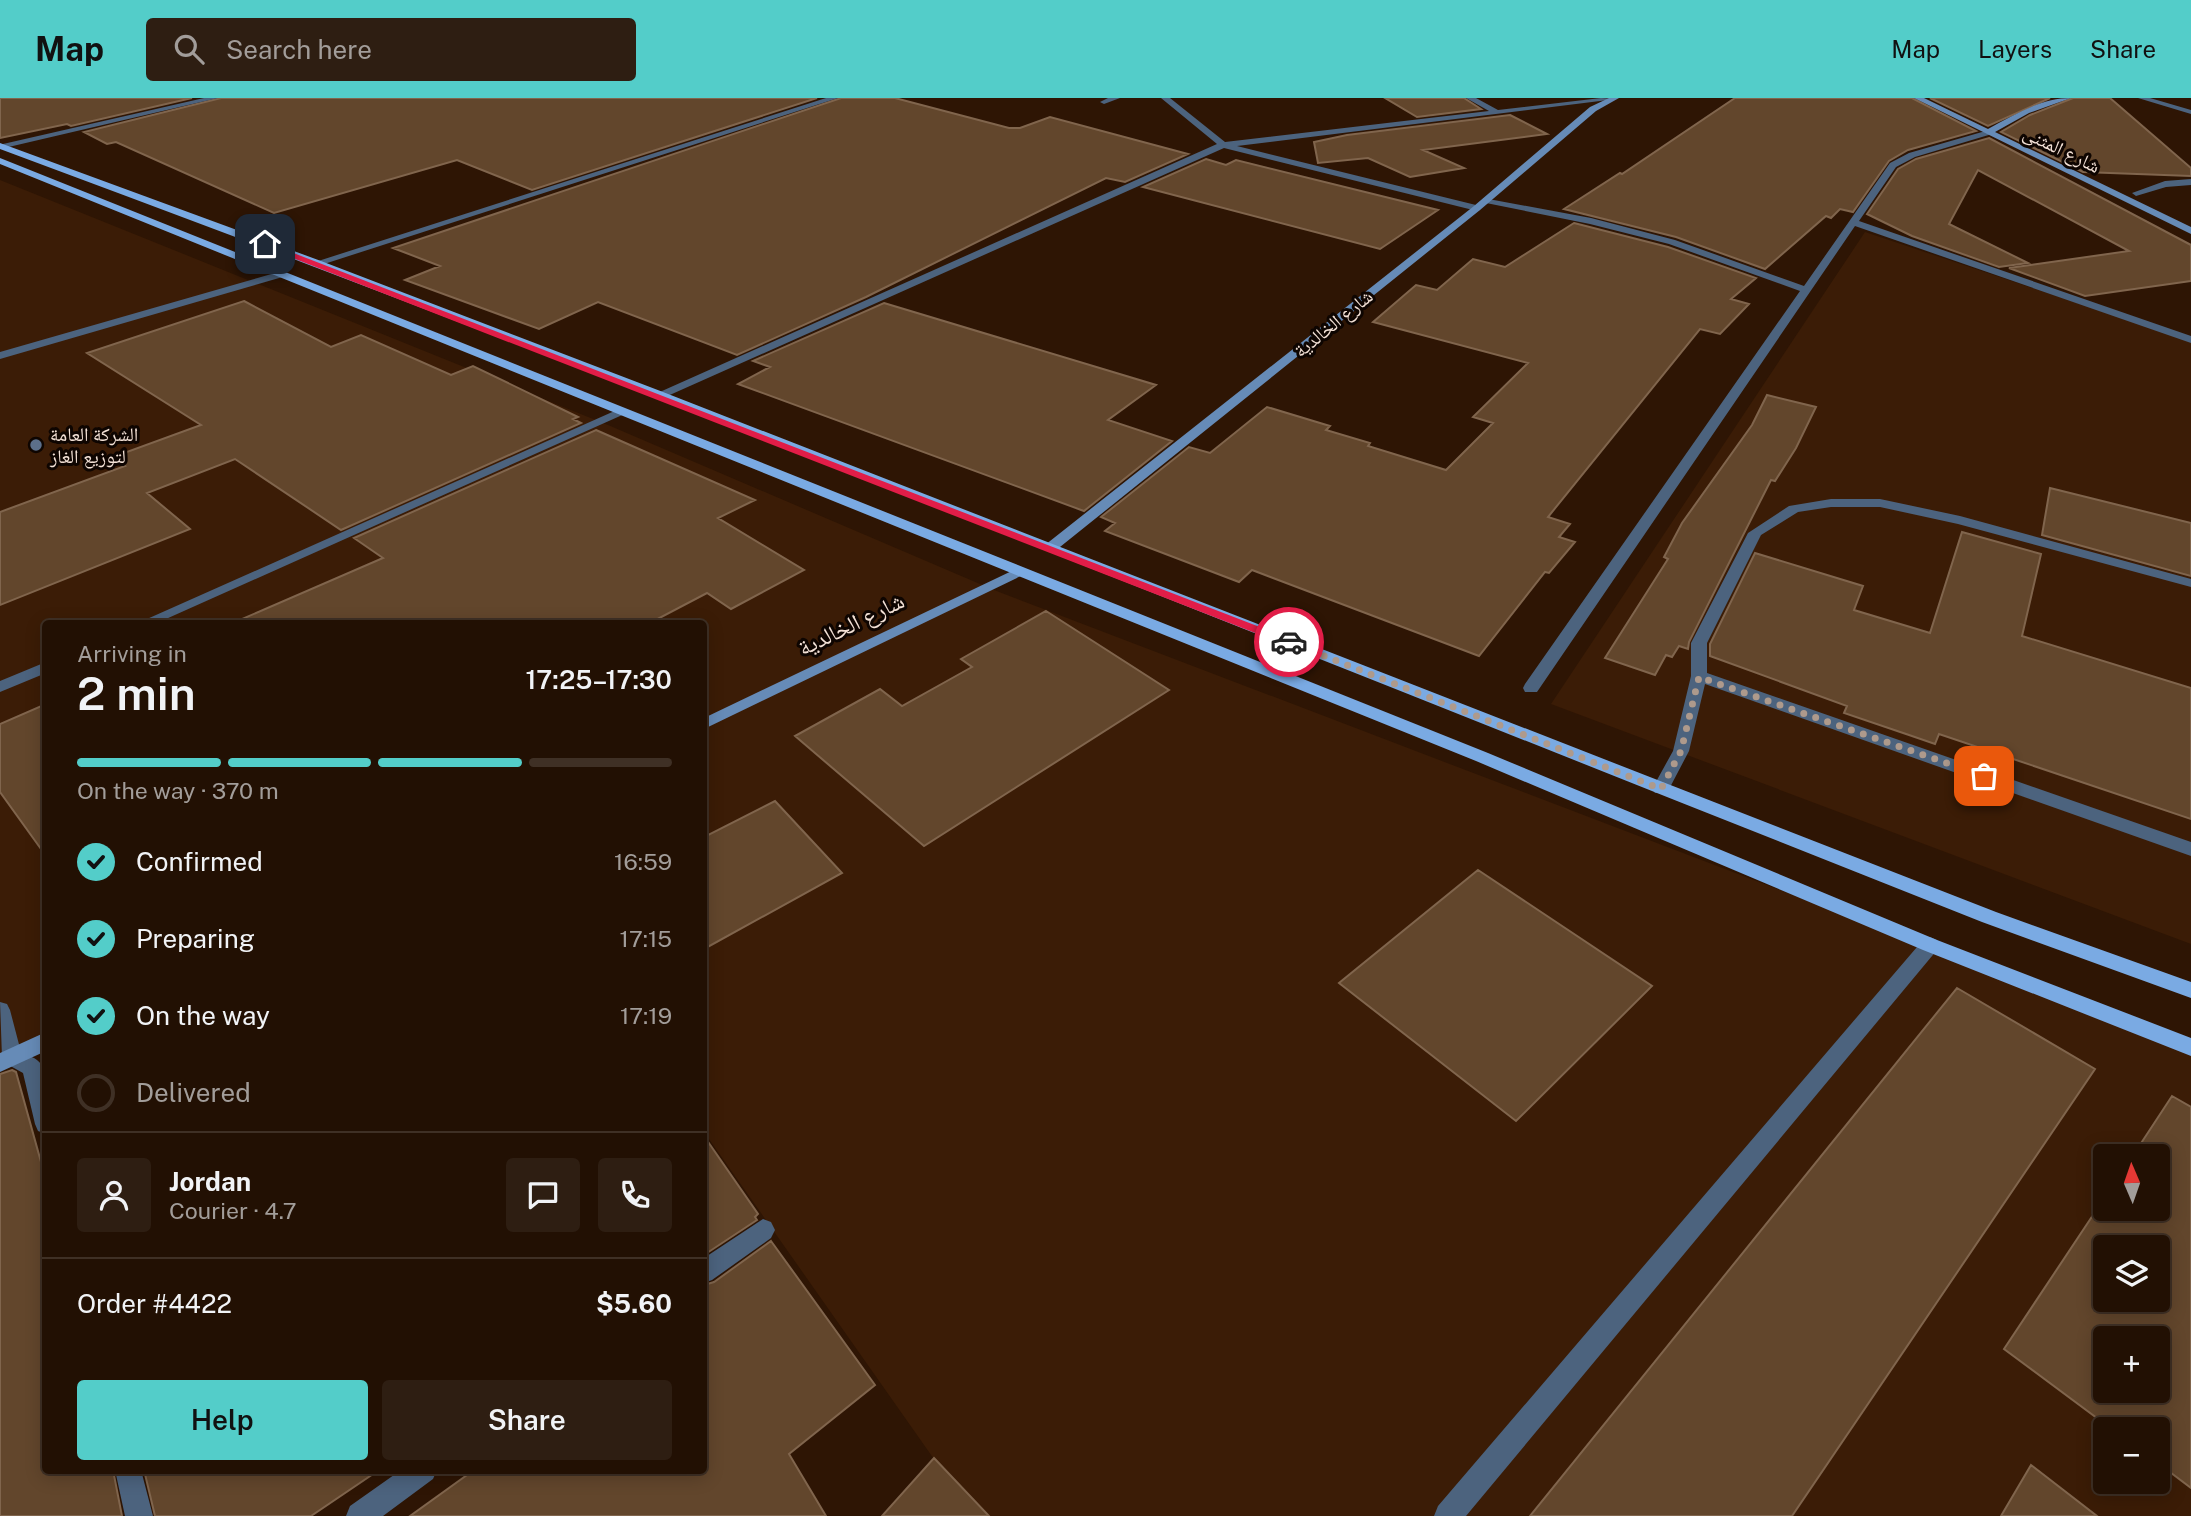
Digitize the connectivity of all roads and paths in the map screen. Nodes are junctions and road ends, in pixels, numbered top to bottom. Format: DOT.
graph roads {
  1 [pos="214,98"];
  2 [pos="834,98"];
  3 [pos="1116,98"];
  4 [pos="1165,98"];
  5 [pos="1470,98"];
  6 [pos="1918,98"];
  7 [pos="1937,98"];
  8 [pos="2067,98"];
  9 [pos="2142,98"];
  10 [pos="1614,99"];
  11 [pos="1104,102"];
  12 [pos="2191,112"];
  13 [pos="1498,113"];
  14 [pos="1994,130"];
  15 [pos="1223,145"];
  16 [pos="1,152"];
  17 [pos="2191,182"];
  18 [pos="2136,193"];
  19 [pos="1481,204"];
  20 [pos="2191,219"];
  21 [pos="1853,222"];
  22 [pos="2191,231"];
  23 [pos="317,263"];
  24 [pos="1756,271"];
  25 [pos="1792,273"];
  26 [pos="282,274"];
  27 [pos="1807,290"];
  28 [pos="2191,340"];
  29 [pos="0,356"];
  30 [pos="659,395"];
  31 [pos="623,412"];
  32 [pos="1050,548"];
  33 [pos="1020,571"];
  34 [pos="2191,583"];
  35 [pos="152,620"];
  36 [pos="42,669"];
  37 [pos="1699,677"];
  38 [pos="0,687"];
  39 [pos="1531,688"];
  40 [pos="707,723"];
  41 [pos="1661,789"];
  42 [pos="2191,849"];
  43 [pos="1930,945"];
  44 [pos="2191,990"];
  45 [pos="0,1010"];
  46 [pos="42,1043"];
  47 [pos="2191,1047"];
  48 [pos="6,1060"];
  49 [pos="42,1108"];
  50 [pos="762,1230"];
  51 [pos="707,1270"];
  52 [pos="129,1474"];
  53 [pos="418,1474"];
  54 [pos="139,1516"];
  55 [pos="360,1516"];
  56 [pos="1448,1516"];
  1 -- 16 [label="street"];
  2 -- 23 [label="street"];
  3 -- 11 [label="street"];
  4 -- 15 [label="street"];
  5 -- 13 [label="street"];
  6 -- 14 [label="street, شارع المثنى"];
  7 -- 14 [label="street, شارع المثنى"];
  8 -- 14 [label="street"];
  9 -- 12 [label="street"];
  10 -- 13 [label="street"];
  10 -- 19 [label="street, شارع الخالدية"];
  13 -- 15 [label="street"];
  14 -- 18 [label="street, شارع المثنى"];
  14 -- 21 [label="street"];
  14 -- 22 [label="street, شارع المثنى"];
  15 -- 19 [label="street"];
  15 -- 30 [label="street"];
  16 -- 23 [label="main road"];
  16 -- 26 [label="main road"];
  17 -- 18 [label="street"];
  18 -- 20 [label="street, شارع المثنى"];
  19 -- 24 [label="street"];
  19 -- 32 [label="street, شارع الخالدية"];
  21 -- 27 [label="street"];
  21 -- 28 [label="street"];
  23 -- 30 [label="main road"];
  24 -- 25 [label="street"];
  24 -- 27 [label="street"];
  26 -- 29 [label="street"];
  26 -- 31 [label="main road"];
  27 -- 39 [label="street"];
  30 -- 32 [label="main road"];
  31 -- 33 [label="main road"];
  31 -- 35 [label="street"];
  32 -- 41 [label="main road"];
  33 -- 40 [label="street, شارع الخالدية"];
  33 -- 43 [label="main road"];
  34 -- 37 [label="street"];
  36 -- 38 [label="street"];
  37 -- 41 [label="street"];
  37 -- 42 [label="street"];
  41 -- 44 [label="main road"];
  43 -- 47 [label="main road"];
  43 -- 56 [label="street"];
  45 -- 48 [label="street"];
  46 -- 48 [label="street"];
  48 -- 49 [label="street"];
  50 -- 51 [label="street"];
  52 -- 54 [label="street"];
  53 -- 55 [label="street"];
}
